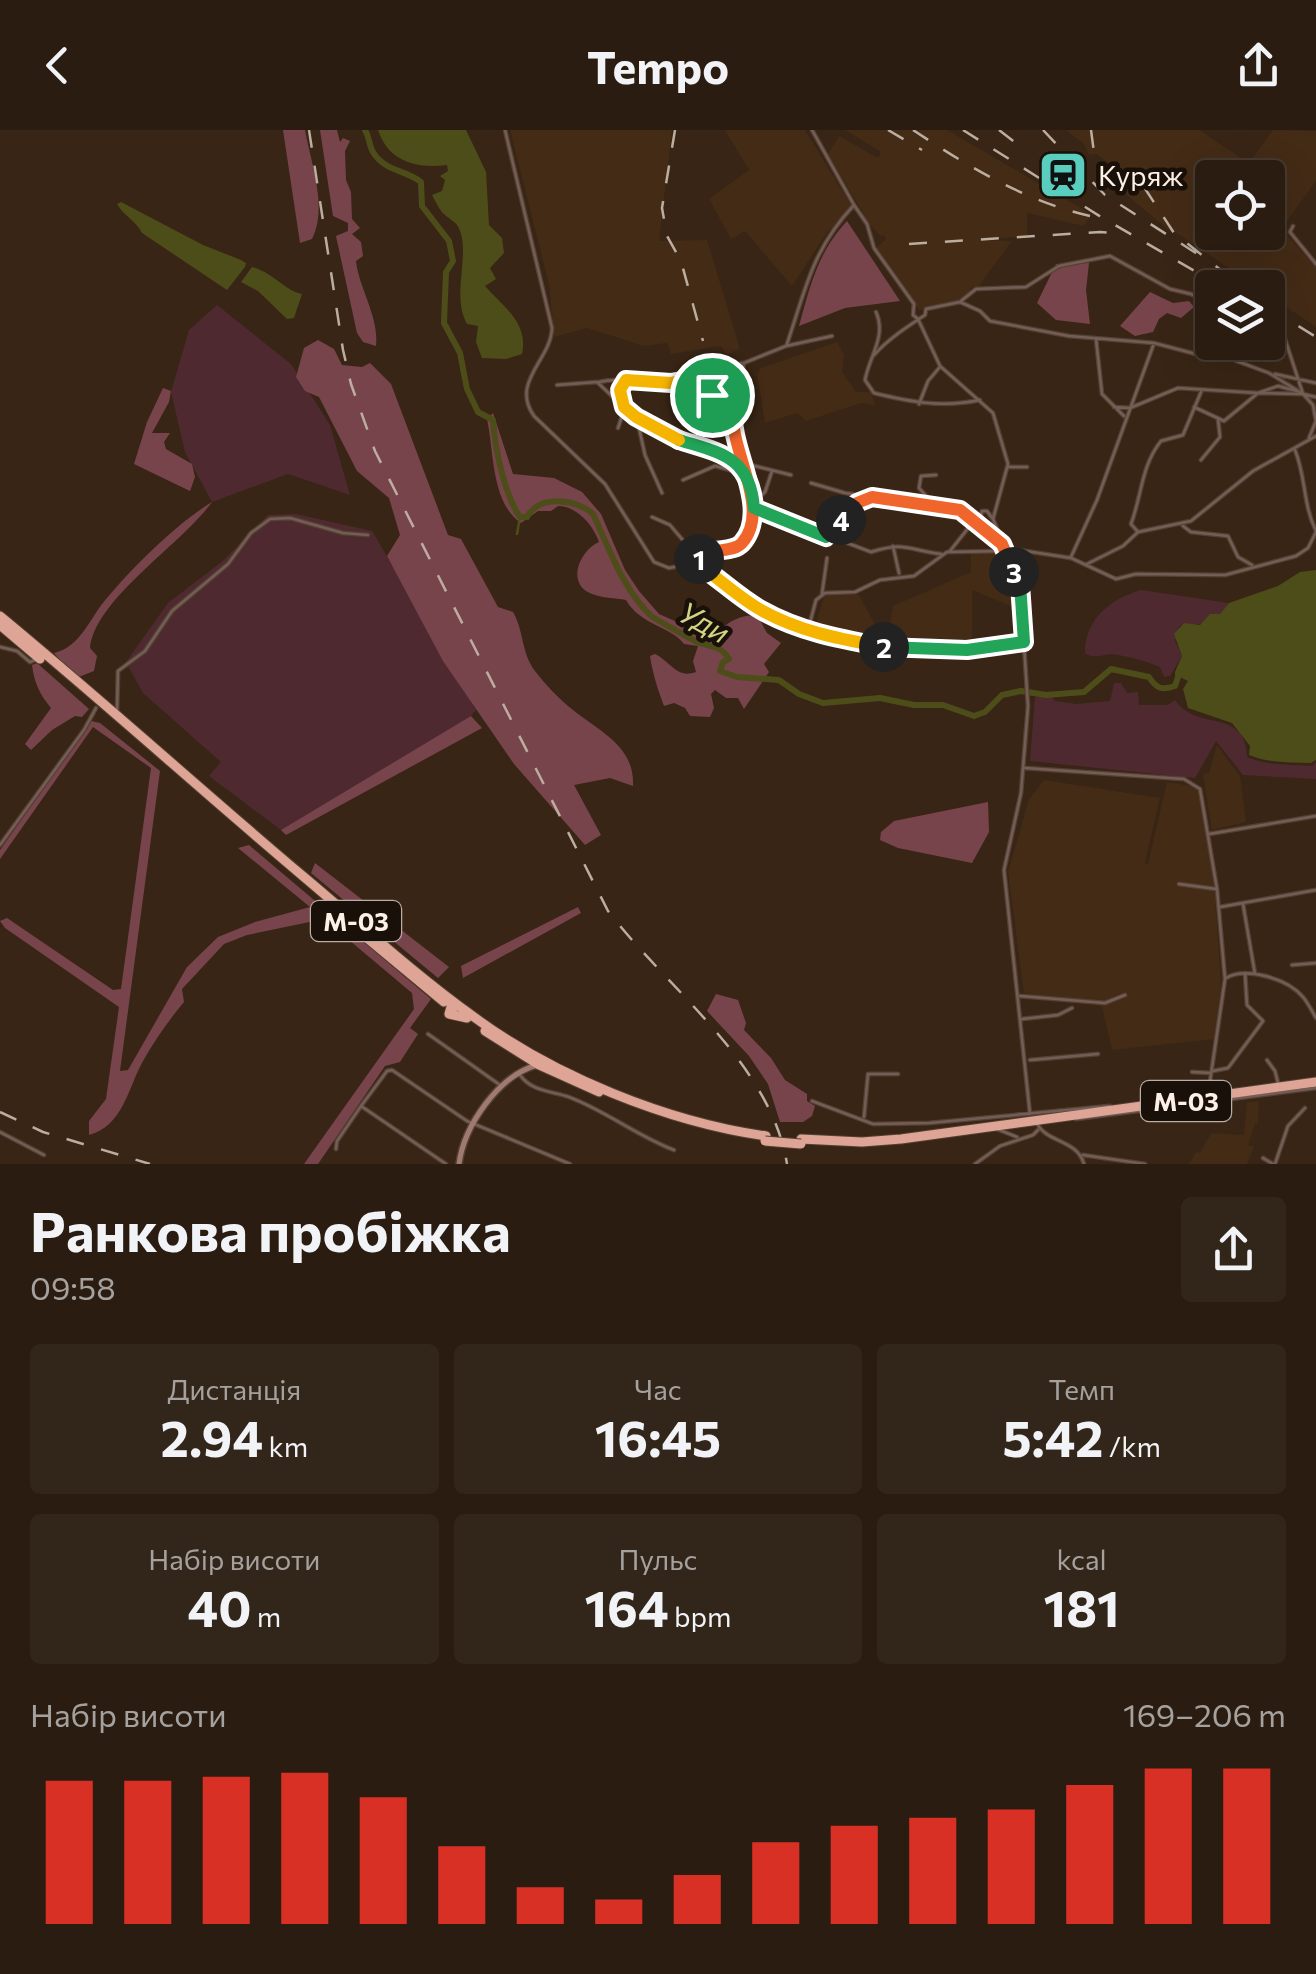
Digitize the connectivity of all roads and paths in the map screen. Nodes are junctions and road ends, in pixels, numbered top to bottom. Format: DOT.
graph roads {
  1 [pos="504,130"];
  2 [pos="812,130"];
  3 [pos="854,205"];
  4 [pos="1294,226"];
  5 [pos="1316,264"];
  6 [pos="1195,296"];
  7 [pos="960,302"];
  8 [pos="876,312"];
  9 [pos="918,319"];
  10 [pos="832,336"];
  11 [pos="1096,338"];
  12 [pos="1285,339"];
  13 [pos="1154,343"];
  14 [pos="786,346"];
  15 [pos="874,355"];
  16 [pos="744,363"];
  17 [pos="940,366"];
  18 [pos="1269,373"];
  19 [pos="698,378"];
  20 [pos="1298,379"];
  21 [pos="626,380"];
  22 [pos="597,382"];
  23 [pos="1316,383"];
  24 [pos="558,385"];
  25 [pos="1202,391"];
  26 [pos="1258,393"];
  27 [pos="1303,394"];
  28 [pos="1316,397"];
  29 [pos="982,400"];
  30 [pos="919,405"];
  31 [pos="1194,406"];
  32 [pos="624,407"];
  33 [pos="1114,407"];
  34 [pos="1130,408"];
  35 [pos="733,410"];
  36 [pos="636,417"];
  37 [pos="1126,418"];
  38 [pos="1218,419"];
  39 [pos="618,428"];
  40 [pos="1316,436"];
  41 [pos="1308,439"];
  42 [pos="1294,448"];
  43 [pos="1201,460"];
  44 [pos="742,462"];
  45 [pos="1027,466"];
  46 [pos="1007,467"];
  47 [pos="773,470"];
  48 [pos="739,471"];
  49 [pos="746,475"];
  50 [pos="792,475"];
  51 [pos="936,476"];
  52 [pos="683,480"];
  53 [pos="811,483"];
  54 [pos="662,493"];
  55 [pos="872,497"];
  56 [pos="754,502"];
  57 [pos="936,507"];
  58 [pos="754,508"];
  59 [pos="652,517"];
  60 [pos="993,519"];
  61 [pos="977,521"];
  62 [pos="1182,525"];
  63 [pos="1138,532"];
  64 [pos="1316,532"];
  65 [pos="368,536"];
  66 [pos="826,537"];
  67 [pos="893,545"];
  68 [pos="1004,548"];
  69 [pos="949,552"];
  70 [pos="944,554"];
  71 [pos="827,558"];
  72 [pos="1071,558"];
  73 [pos="1241,559"];
  74 [pos="698,561"];
  75 [pos="1086,564"];
  76 [pos="1254,566"];
  77 [pos="1243,570"];
  78 [pos="902,576"];
  79 [pos="822,595"];
  80 [pos="0,616"];
  81 [pos="0,625"];
  82 [pos="808,631"];
  83 [pos="1024,642"];
  84 [pos="2,647"];
  85 [pos="42,658"];
  86 [pos="96,708"];
  87 [pos="117,718"];
  88 [pos="1024,768"];
  89 [pos="1316,816"];
  90 [pos="1208,835"];
  91 [pos="0,845"];
  92 [pos="1180,884"];
  93 [pos="1217,889"];
  94 [pos="1316,890"];
  95 [pos="1242,903"];
  96 [pos="1219,907"];
  97 [pos="1316,963"];
  98 [pos="1292,965"];
  99 [pos="1245,974"];
  100 [pos="1255,974"];
  101 [pos="1225,978"];
  102 [pos="1020,996"];
  103 [pos="1125,996"];
  104 [pos="455,1006"];
  105 [pos="1072,1008"];
  106 [pos="1316,1018"];
  107 [pos="1022,1019"];
  108 [pos="428,1034"];
  109 [pos="512,1050"];
  110 [pos="1098,1054"];
  111 [pos="1267,1060"];
  112 [pos="1027,1061"];
  113 [pos="539,1065"];
  114 [pos="1192,1072"];
  115 [pos="1212,1072"];
  116 [pos="518,1073"];
  117 [pos="898,1074"];
  118 [pos="1278,1083"];
  119 [pos="1316,1083"];
  120 [pos="587,1084"];
  121 [pos="504,1087"];
  122 [pos="1208,1096"];
  123 [pos="812,1100"];
  124 [pos="361,1106"];
  125 [pos="1305,1108"];
  126 [pos="864,1118"];
  127 [pos="1055,1118"];
  128 [pos="1035,1121"];
  129 [pos="473,1123"];
  130 [pos="994,1129"];
  131 [pos="0,1132"];
  132 [pos="1019,1138"];
  133 [pos="801,1142"];
  134 [pos="336,1149"];
  135 [pos="674,1150"];
  136 [pos="44,1155"];
  137 [pos="1082,1155"];
  138 [pos="1264,1158"];
  139 [pos="446,1164"];
  140 [pos="459,1164"];
  141 [pos="570,1164"];
  142 [pos="975,1164"];
  143 [pos="1084,1164"];
  144 [pos="1145,1164"];
  145 [pos="1274,1164"];
  1 -- 74 [label="street"];
  2 -- 3 [label="street"];
  3 -- 9 [label="street"];
  3 -- 14 [label="street"];
  4 -- 5 [label="street"];
  6 -- 7 [label="street"];
  7 -- 9 [label="street"];
  7 -- 11 [label="street"];
  8 -- 15 [label="street"];
  9 -- 15 [label="street"];
  9 -- 17 [label="street"];
  10 -- 14 [label="street"];
  11 -- 13 [label="street"];
  11 -- 33 [label="street"];
  12 -- 20 [label="street"];
  13 -- 18 [label="street"];
  13 -- 34 [label="street"];
  14 -- 16 [label="street"];
  15 -- 30 [label="street"];
  16 -- 19 [label="street"];
  16 -- 35 [label="street"];
  17 -- 29 [label="street"];
  17 -- 30 [label="street"];
  18 -- 20 [label="street"];
  18 -- 27 [label="street"];
  19 -- 21 [label="street"];
  19 -- 35 [label="street"];
  20 -- 23 [label="street"];
  20 -- 27 [label="street"];
  21 -- 22 [label="street"];
  21 -- 32 [label="street"];
  22 -- 24 [label="street"];
  22 -- 32 [label="street"];
  25 -- 26 [label="street"];
  25 -- 31 [label="street"];
  25 -- 34 [label="street"];
  26 -- 27 [label="street"];
  26 -- 38 [label="street"];
  27 -- 28 [label="street"];
  27 -- 41 [label="street"];
  29 -- 30 [label="street"];
  29 -- 46 [label="street"];
  31 -- 38 [label="street"];
  31 -- 63 [label="street"];
  32 -- 36 [label="street"];
  32 -- 39 [label="street"];
  33 -- 34 [label="street"];
  33 -- 37 [label="street"];
  34 -- 37 [label="street"];
  35 -- 44 [label="street"];
  36 -- 48 [label="street"];
  36 -- 54 [label="street"];
  37 -- 72 [label="street"];
  38 -- 43 [label="street"];
  40 -- 41 [label="street"];
  41 -- 42 [label="street"];
  42 -- 62 [label="street"];
  42 -- 64 [label="street"];
  44 -- 47 [label="street"];
  44 -- 49 [label="street"];
  45 -- 46 [label="street"];
  46 -- 60 [label="street"];
  47 -- 50 [label="street"];
  47 -- 56 [label="street"];
  48 -- 49 [label="street"];
  48 -- 52 [label="street"];
  49 -- 56 [label="street"];
  51 -- 57 [label="street"];
  53 -- 55 [label="street"];
  55 -- 57 [label="street"];
  55 -- 66 [label="street"];
  56 -- 58 [label="street"];
  57 -- 61 [label="street"];
  58 -- 66 [label="street"];
  58 -- 74 [label="street"];
  59 -- 74 [label="street"];
  60 -- 61 [label="street"];
  60 -- 68 [label="street"];
  61 -- 68 [label="street"];
  61 -- 69 [label="street"];
  62 -- 63 [label="street"];
  62 -- 73 [label="street"];
  63 -- 75 [label="street"];
  64 -- 76 [label="street"];
  65 -- 87 [label="street"];
  66 -- 67 [label="street"];
  67 -- 70 [label="street"];
  67 -- 78 [label="street"];
  68 -- 69 [label="street"];
  68 -- 72 [label="street"];
  68 -- 83 [label="street"];
  69 -- 70 [label="street"];
  70 -- 78 [label="street"];
  71 -- 79 [label="street"];
  72 -- 75 [label="street"];
  73 -- 76 [label="street"];
  73 -- 77 [label="street"];
  74 -- 82 [label="street"];
  75 -- 77 [label="street"];
  76 -- 77 [label="street"];
  78 -- 79 [label="street"];
  79 -- 82 [label="street"];
  80 -- 85 [label="highway, М-03"];
  81 -- 85 [label="highway, М-03"];
  82 -- 83 [label="street"];
  83 -- 88 [label="street"];
  84 -- 85 [label="street"];
  85 -- 86 [label="highway, М-03"];
  85 -- 87 [label="highway, М-03"];
  86 -- 91 [label="street"];
  86 -- 104 [label="highway, М-03"];
  87 -- 104 [label="highway, М-03"];
  88 -- 90 [label="street"];
  88 -- 102 [label="street"];
  89 -- 90 [label="street"];
  90 -- 93 [label="street"];
  92 -- 93 [label="street"];
  93 -- 96 [label="street"];
  94 -- 95 [label="street"];
  95 -- 96 [label="street"];
  95 -- 100 [label="street"];
  96 -- 101 [label="street"];
  97 -- 98 [label="street"];
  99 -- 100 [label="street"];
  99 -- 101 [label="street"];
  99 -- 115 [label="street"];
  100 -- 106 [label="street"];
  101 -- 115 [label="street"];
  102 -- 103 [label="street"];
  102 -- 107 [label="street"];
  104 -- 109 [label="highway, М-03"];
  104 -- 120 [label="highway, М-03"];
  105 -- 107 [label="street"];
  107 -- 112 [label="street"];
  108 -- 121 [label="street"];
  109 -- 113 [label="highway, М-03"];
  109 -- 116 [label="street"];
  110 -- 112 [label="street"];
  111 -- 118 [label="street"];
  112 -- 128 [label="street"];
  113 -- 116 [label="street"];
  113 -- 120 [label="highway, М-03"];
  114 -- 115 [label="street"];
  115 -- 122 [label="street"];
  116 -- 121 [label="street"];
  116 -- 135 [label="street"];
  117 -- 126 [label="street"];
  118 -- 119 [label="street"];
  118 -- 122 [label="street"];
  119 -- 122 [label="highway, М-03"];
  119 -- 127 [label="street"];
  120 -- 133 [label="highway, М-03, bridge"];
  121 -- 129 [label="street"];
  122 -- 127 [label="highway, М-03"];
  122 -- 128 [label="street"];
  123 -- 126 [label="street"];
  124 -- 129 [label="street"];
  124 -- 134 [label="street"];
  124 -- 139 [label="street"];
  125 -- 145 [label="street"];
  126 -- 128 [label="street"];
  127 -- 128 [label="highway, М-03"];
  128 -- 130 [label="highway, М-03"];
  128 -- 132 [label="street"];
  128 -- 133 [label="highway, М-03"];
  128 -- 137 [label="street"];
  129 -- 140 [label="street"];
  129 -- 141 [label="street"];
  130 -- 132 [label="street"];
  130 -- 133 [label="highway, М-03"];
  131 -- 136 [label="street"];
  132 -- 142 [label="street"];
  137 -- 143 [label="street"];
  137 -- 144 [label="street"];
  138 -- 145 [label="street"];
}
